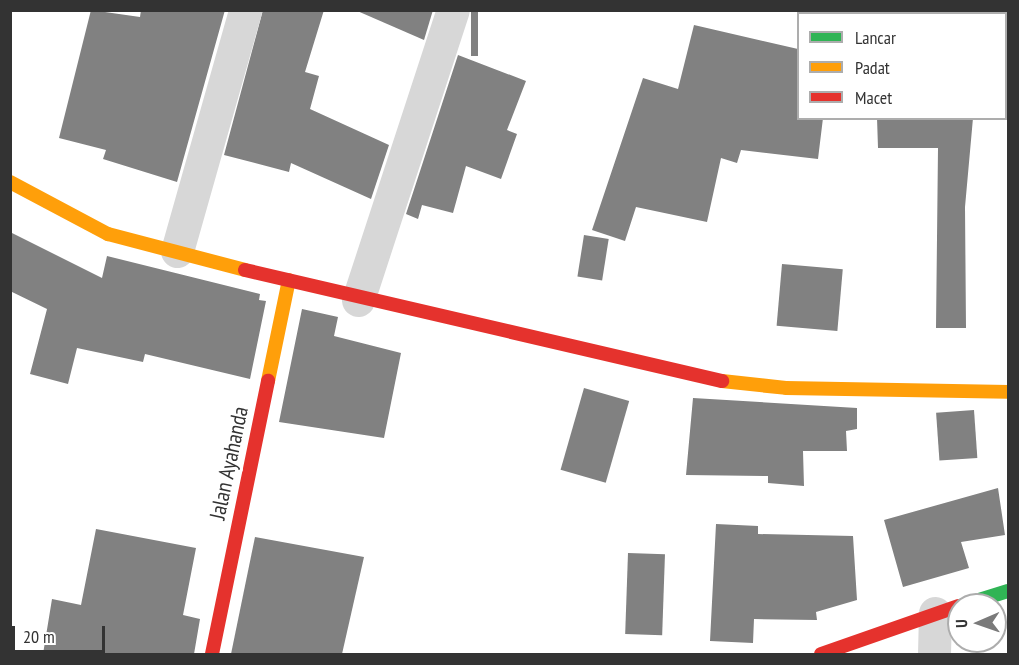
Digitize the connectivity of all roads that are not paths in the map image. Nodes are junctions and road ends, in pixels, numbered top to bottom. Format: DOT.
graph roads {
  1 [pos="245,10"];
  2 [pos="453,10"];
  3 [pos="10,182"];
  4 [pos="177,251"];
  5 [pos="289,280"];
  6 [pos="358,300"];
  7 [pos="1008,392"];
  8 [pos="947,610"];
  9 [pos="947,621"];
  10 [pos="212,654"];
  11 [pos="820,654"];
  12 [pos="934,654"];
  1 -- 4 [label="street"];
  2 -- 6 [label="street"];
  3 -- 4 [label="street"];
  4 -- 5 [label="street"];
  5 -- 6 [label="street"];
  5 -- 10 [label="street, Jalan Ayahanda"];
  6 -- 7 [label="street"];
  8 -- 11 [label="street"];
  9 -- 12 [label="street"];
}
